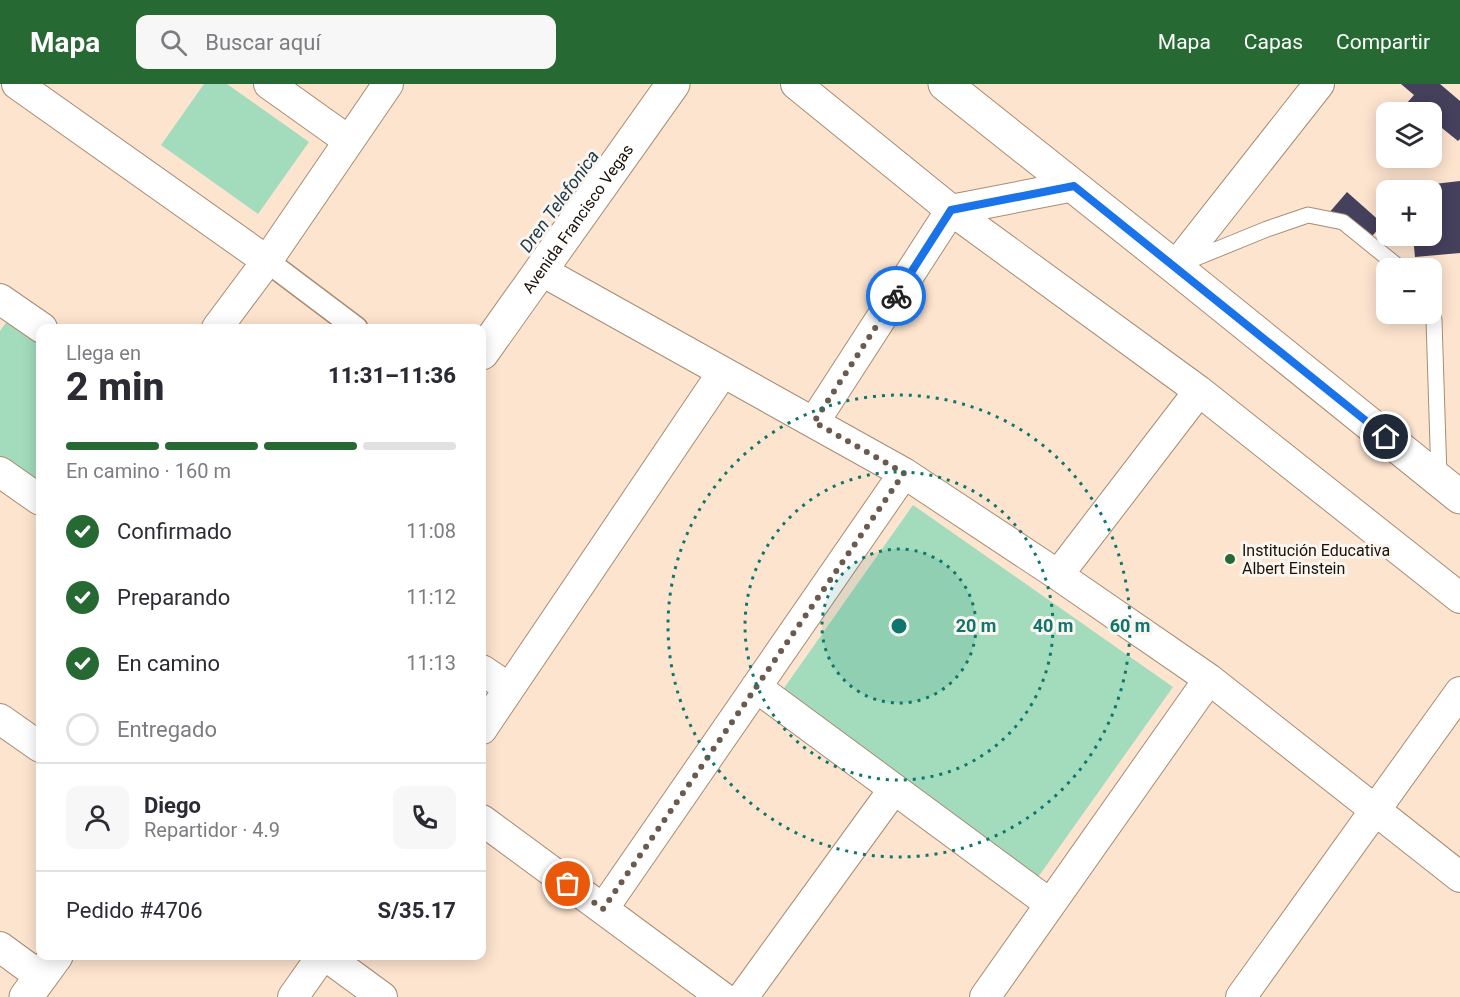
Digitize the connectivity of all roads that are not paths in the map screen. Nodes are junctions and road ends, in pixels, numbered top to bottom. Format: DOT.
graph roads {
  1 [pos="17,84"];
  2 [pos="269,84"];
  3 [pos="388,84"];
  4 [pos="673,84"];
  5 [pos="945,84"];
  6 [pos="1319,84"];
  7 [pos="808,90"];
  8 [pos="349,141"];
  9 [pos="1074,186"];
  10 [pos="951,210"];
  11 [pos="1388,258"];
  12 [pos="267,261"];
  13 [pos="1175,267"];
  14 [pos="540,270"];
  15 [pos="0,299"];
  16 [pos="36,324"];
  17 [pos="220,324"];
  18 [pos="351,324"];
  19 [pos="1434,324"];
  20 [pos="486,347"];
  21 [pos="723,372"];
  22 [pos="1199,391"];
  23 [pos="814,422"];
  24 [pos="0,472"];
  25 [pos="904,473"];
  26 [pos="1449,488"];
  27 [pos="36,497"];
  28 [pos="1058,575"];
  29 [pos="1460,598"];
  30 [pos="486,673"];
  31 [pos="1209,679"];
  32 [pos="756,687"];
  33 [pos="509,688"];
  34 [pos="1460,692"];
  35 [pos="0,719"];
  36 [pos="486,723"];
  37 [pos="36,744"];
  38 [pos="894,789"];
  39 [pos="1375,811"];
  40 [pos="486,823"];
  41 [pos="1460,877"];
  42 [pos="1050,904"];
  43 [pos="603,909"];
  44 [pos="0,947"];
  45 [pos="321,960"];
  46 [pos="330,960"];
  47 [pos="41,976"];
  48 [pos="293,997"];
  49 [pos="382,997"];
  50 [pos="722,997"];
  51 [pos="743,997"];
  52 [pos="985,997"];
  53 [pos="1241,997"];
  1 -- 12 [label="street"];
  2 -- 8 [label="street"];
  3 -- 8 [label="street"];
  4 -- 14 [label="main road, Avenida Francisco Vegas"];
  5 -- 9 [label="main road"];
  6 -- 13 [label="street"];
  7 -- 10 [label="street"];
  8 -- 12 [label="street"];
  9 -- 10 [label="street"];
  9 -- 13 [label="main road"];
  10 -- 22 [label="street"];
  10 -- 23 [label="street"];
  11 -- 13 [label="lane"];
  12 -- 17 [label="street"];
  12 -- 18 [label="street"];
  13 -- 26 [label="main road"];
  14 -- 20 [label="main road, Avenida Francisco Vegas"];
  14 -- 21 [label="street"];
  15 -- 16 [label="street"];
  19 -- 26 [label="lane"];
  21 -- 23 [label="street"];
  21 -- 33 [label="street"];
  22 -- 28 [label="street"];
  22 -- 29 [label="street"];
  23 -- 25 [label="street"];
  24 -- 27 [label="street"];
  25 -- 28 [label="street"];
  25 -- 32 [label="street"];
  28 -- 31 [label="street"];
  30 -- 33 [label="street"];
  31 -- 39 [label="street"];
  31 -- 42 [label="street"];
  32 -- 38 [label="street"];
  32 -- 43 [label="street"];
  33 -- 36 [label="street"];
  34 -- 39 [label="street"];
  35 -- 37 [label="street"];
  38 -- 42 [label="street"];
  38 -- 51 [label="street"];
  39 -- 41 [label="street"];
  39 -- 53 [label="street"];
  40 -- 43 [label="street"];
  42 -- 52 [label="street"];
  43 -- 50 [label="street"];
  44 -- 47 [label="street"];
  45 -- 48 [label="street"];
  46 -- 49 [label="street"];
}
